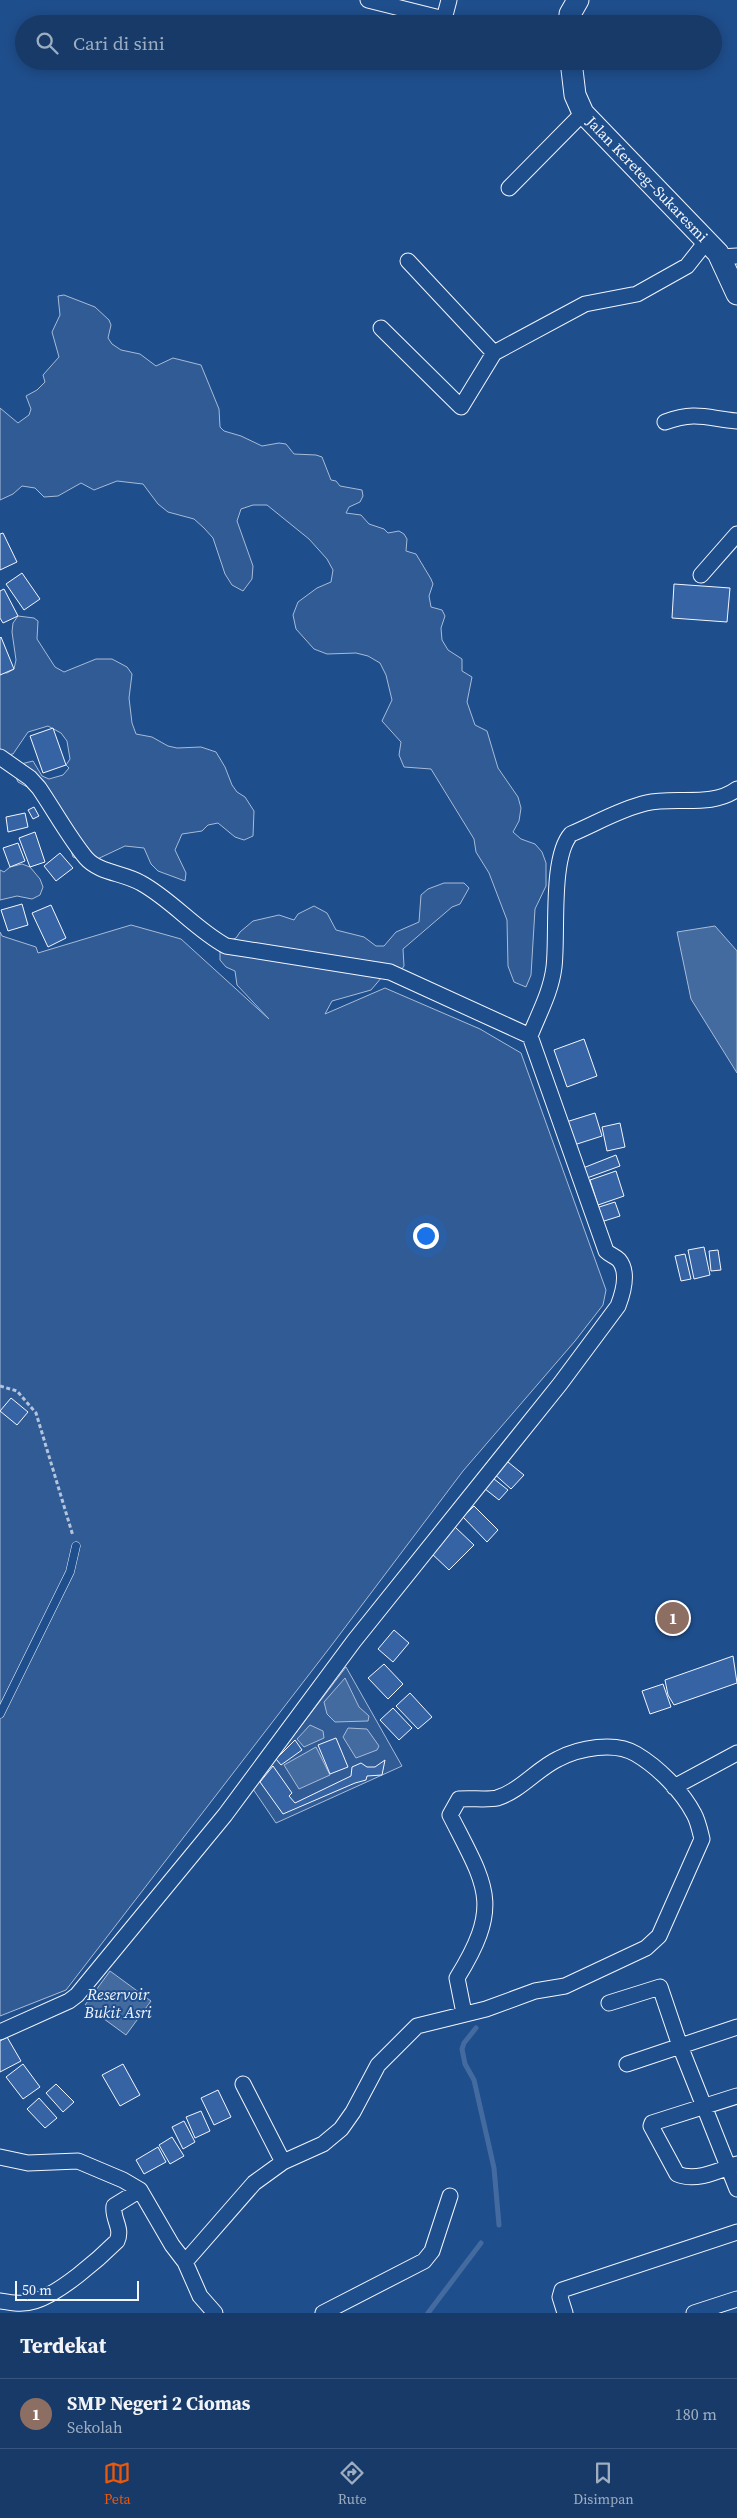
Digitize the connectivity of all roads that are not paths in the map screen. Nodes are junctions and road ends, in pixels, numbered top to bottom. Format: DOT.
graph roads {
  1 [pos="368,0"];
  2 [pos="449,0"];
  3 [pos="578,0"];
  4 [pos="428,15"];
  5 [pos="445,15"];
  6 [pos="570,15"];
  7 [pos="572,70"];
  8 [pos="583,113"];
  9 [pos="509,188"];
  10 [pos="721,252"];
  11 [pos="408,261"];
  12 [pos="737,294"];
  13 [pos="381,328"];
  14 [pos="494,352"];
  15 [pos="737,421"];
  16 [pos="665,422"];
  17 [pos="737,534"];
  18 [pos="701,576"];
  19 [pos="0,757"];
  20 [pos="737,789"];
  21 [pos="530,1036"];
  22 [pos="76,1546"];
  23 [pos="0,1714"];
  24 [pos="737,1753"];
  25 [pos="674,1787"];
  26 [pos="609,2003"];
  27 [pos="464,2014"];
  28 [pos="737,2027"];
  29 [pos="0,2032"];
  30 [pos="680,2046"];
  31 [pos="627,2064"];
  32 [pos="243,2084"];
  33 [pos="737,2096"];
  34 [pos="705,2107"];
  35 [pos="0,2157"];
  36 [pos="283,2162"];
  37 [pos="733,2166"];
  38 [pos="737,2189"];
  39 [pos="140,2190"];
  40 [pos="450,2196"];
  41 [pos="737,2232"];
  42 [pos="185,2262"];
  43 [pos="737,2299"];
  44 [pos="0,2300"];
  45 [pos="712,2310"];
  46 [pos="215,2313"];
  47 [pos="323,2313"];
  48 [pos="565,2313"];
  49 [pos="694,2313"];
  1 -- 4 [label="street"];
  2 -- 5 [label="street"];
  3 -- 6 [label="street"];
  7 -- 8 [label="street, Jalan Kereteg–Sukaresmi"];
  8 -- 9 [label="street"];
  8 -- 10 [label="street, Jalan Kereteg–Sukaresmi"];
  10 -- 12 [label="street, Jalan Kereteg–Sukaresmi"];
  10 -- 14 [label="street"];
  11 -- 14 [label="street"];
  13 -- 14 [label="street"];
  15 -- 16 [label="street"];
  17 -- 18 [label="street"];
  19 -- 21 [label="street"];
  20 -- 21 [label="street"];
  21 -- 29 [label="street"];
  22 -- 23 [label="lane"];
  24 -- 25 [label="street"];
  25 -- 27 [label="street"];
  25 -- 27 [label="street"];
  26 -- 30 [label="street"];
  27 -- 36 [label="street"];
  28 -- 30 [label="street"];
  30 -- 31 [label="street"];
  30 -- 34 [label="street"];
  32 -- 36 [label="street"];
  33 -- 34 [label="street"];
  34 -- 37 [label="street"];
  34 -- 37 [label="street"];
  35 -- 39 [label="street"];
  36 -- 42 [label="street"];
  37 -- 38 [label="street"];
  39 -- 42 [label="street"];
  39 -- 44 [label="street"];
  40 -- 47 [label="street"];
  41 -- 48 [label="street"];
  42 -- 46 [label="street"];
  43 -- 45 [label="street"];
  45 -- 49 [label="street"];
}
